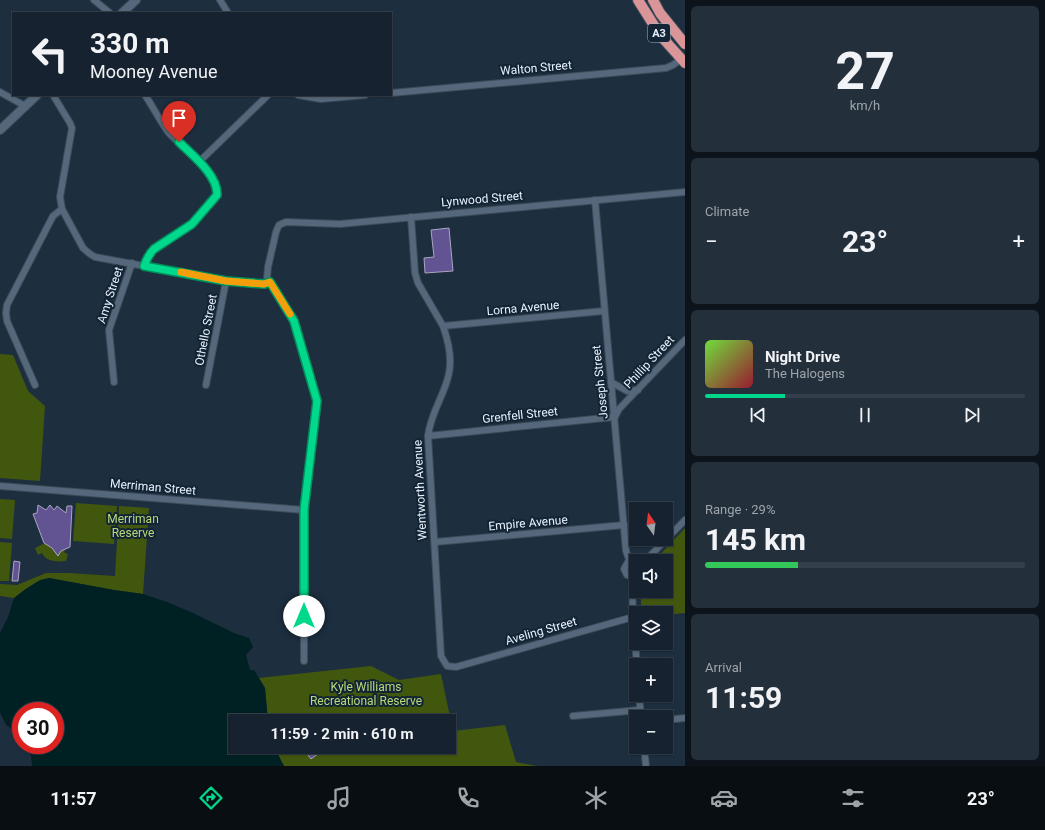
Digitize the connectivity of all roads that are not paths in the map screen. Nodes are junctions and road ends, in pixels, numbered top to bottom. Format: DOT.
graph roads {
  1 [pos="94,0"];
  2 [pos="136,0"];
  3 [pos="220,0"];
  4 [pos="638,0"];
  5 [pos="653,0"];
  6 [pos="109,12"];
  7 [pos="123,12"];
  8 [pos="227,12"];
  9 [pos="685,44"];
  10 [pos="683,61"];
  11 [pos="0,92"];
  12 [pos="392,93"];
  13 [pos="36,96"];
  14 [pos="54,96"];
  15 [pos="146,96"];
  16 [pos="267,96"];
  17 [pos="304,96"];
  18 [pos="354,96"];
  19 [pos="25,106"];
  20 [pos="0,130"];
  21 [pos="199,162"];
  22 [pos="685,192"];
  23 [pos="595,200"];
  24 [pos="62,209"];
  25 [pos="411,217"];
  26 [pos="132,263"];
  27 [pos="144,266"];
  28 [pos="226,281"];
  29 [pos="270,282"];
  30 [pos="604,311"];
  31 [pos="443,326"];
  32 [pos="685,340"];
  33 [pos="114,382"];
  34 [pos="611,382"];
  35 [pos="35,385"];
  36 [pos="206,385"];
  37 [pos="638,390"];
  38 [pos="614,417"];
  39 [pos="428,436"];
  40 [pos="0,486"];
  41 [pos="304,510"];
  42 [pos="685,520"];
  43 [pos="624,525"];
  44 [pos="434,542"];
  45 [pos="652,554"];
  46 [pos="629,556"];
  47 [pos="629,563"];
  48 [pos="629,575"];
  49 [pos="629,618"];
  50 [pos="304,661"];
  51 [pos="456,667"];
  52 [pos="639,702"];
  53 [pos="640,710"];
  54 [pos="629,711"];
  55 [pos="573,716"];
  56 [pos="685,718"];
  57 [pos="673,719"];
  58 [pos="645,754"];
  59 [pos="646,766"];
  1 -- 6 [label="street"];
  2 -- 7 [label="street"];
  3 -- 8 [label="street"];
  4 -- 10 [label="highway, A3"];
  5 -- 9 [label="highway, A3"];
  10 -- 12 [label="street, Walton Street"];
  11 -- 19 [label="street"];
  13 -- 19 [label="street"];
  14 -- 24 [label="street"];
  15 -- 21 [label="street"];
  16 -- 21 [label="street"];
  17 -- 18 [label="street"];
  19 -- 20 [label="street"];
  21 -- 27 [label="street"];
  22 -- 23 [label="street, Lynwood Street"];
  23 -- 25 [label="street, Lynwood Street"];
  23 -- 30 [label="street, Joseph Street"];
  24 -- 26 [label="street"];
  24 -- 35 [label="street"];
  25 -- 29 [label="street, Lynwood Street"];
  25 -- 31 [label="street, Wentworth Avenue"];
  26 -- 27 [label="street"];
  26 -- 33 [label="street, Amy Street"];
  27 -- 28 [label="street"];
  28 -- 29 [label="street"];
  28 -- 36 [label="street, Othello Street"];
  29 -- 41 [label="street"];
  30 -- 31 [label="street, Lorna Avenue"];
  30 -- 34 [label="street, Joseph Street"];
  31 -- 39 [label="street, Wentworth Avenue"];
  32 -- 37 [label="street, Phillip Street"];
  34 -- 37 [label="street"];
  34 -- 38 [label="street, Joseph Street"];
  37 -- 38 [label="street, Phillip Street"];
  38 -- 39 [label="street, Grenfell Street"];
  38 -- 43 [label="street, Joseph Street"];
  39 -- 44 [label="street, Wentworth Avenue"];
  40 -- 41 [label="street, Merriman Street"];
  41 -- 50 [label="street"];
  42 -- 45 [label="street"];
  43 -- 44 [label="street, Empire Avenue"];
  43 -- 46 [label="street, Joseph Street"];
  44 -- 51 [label="street, Wentworth Avenue"];
  47 -- 48 [label="street, Joseph Street"];
  49 -- 51 [label="street, Aveling Street"];
  52 -- 53 [label="street"];
  54 -- 55 [label="street"];
  56 -- 57 [label="street"];
  58 -- 59 [label="street"];
}
